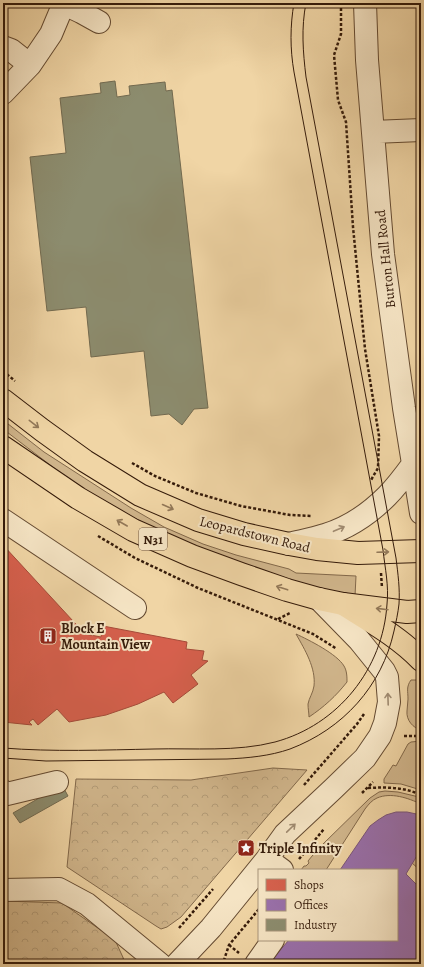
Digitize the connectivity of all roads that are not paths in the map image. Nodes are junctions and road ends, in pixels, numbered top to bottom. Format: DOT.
graph roads {
  1 [pos="64,3"];
  2 [pos="366,4"];
  3 [pos="99,22"];
  4 [pos="3,47"];
  5 [pos="30,65"];
  6 [pos="3,93"];
  7 [pos="421,130"];
  8 [pos="373,132"];
  9 [pos="3,400"];
  10 [pos="3,447"];
  11 [pos="413,464"];
  12 [pos="421,513"];
  13 [pos="3,520"];
  14 [pos="289,544"];
  15 [pos="421,550"];
  16 [pos="319,599"];
  17 [pos="343,604"];
  18 [pos="135,608"];
  19 [pos="421,611"];
  20 [pos="421,660"];
  21 [pos="57,782"];
  22 [pos="3,791"];
  23 [pos="274,864"];
  24 [pos="258,880"];
  25 [pos="3,890"];
  26 [pos="272,941"];
  27 [pos="160,964"];
  28 [pos="177,964"];
  29 [pos="256,964"];
  1 -- 3 [label="street"];
  1 -- 5 [label="street"];
  2 -- 8 [label="street, Burton Hall Road"];
  4 -- 5 [label="street"];
  5 -- 6 [label="street"];
  7 -- 8 [label="street"];
  8 -- 11 [label="street, Burton Hall Road"];
  9 -- 14 [label="main road, Leopardstown Road / N31, one-way"];
  16 -- 10 [label="main road, N31, one-way"];
  11 -- 12 [label="street, Burton Hall Road"];
  14 -- 11 [label="street, one-way"];
  13 -- 18 [label="street"];
  14 -- 15 [label="main road, Leopardstown Road / N31, one-way"];
  16 -- 17 [label="main road, N31"];
  23 -- 16 [label="street, one-way"];
  19 -- 17 [label="main road, N31, one-way"];
  17 -- 20 [label="main road"];
  21 -- 22 [label="street"];
  24 -- 28 [label="street"];
  25 -- 27 [label="street"];
  26 -- 29 [label="street"];
}
